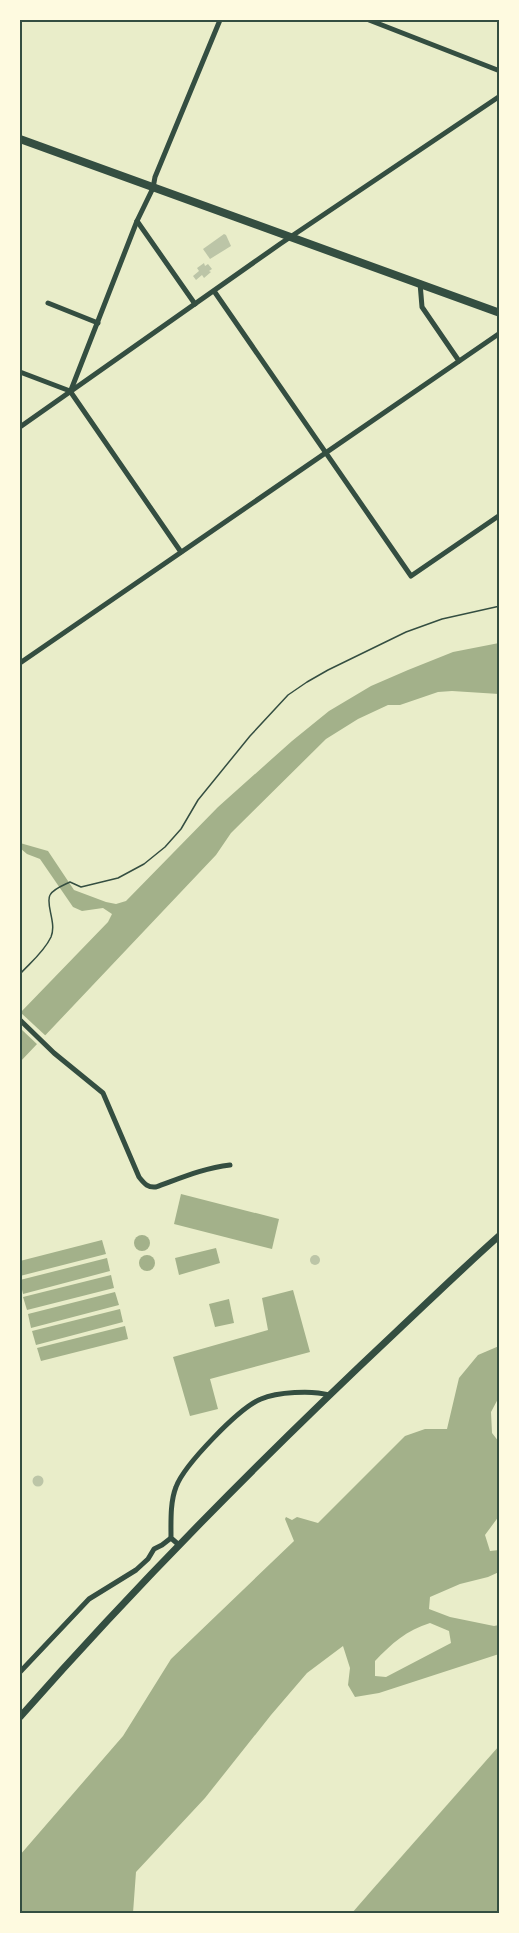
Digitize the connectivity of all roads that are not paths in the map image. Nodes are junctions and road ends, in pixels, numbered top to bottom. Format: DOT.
graph roads {
  1 [pos="220,20"];
  2 [pos="369,20"];
  3 [pos="500,71"];
  4 [pos="500,96"];
  5 [pos="20,140"];
  6 [pos="153,188"];
  7 [pos="137,221"];
  8 [pos="292,237"];
  9 [pos="420,284"];
  10 [pos="214,291"];
  11 [pos="48,303"];
  12 [pos="195,304"];
  13 [pos="500,313"];
  14 [pos="98,323"];
  15 [pos="500,333"];
  16 [pos="459,362"];
  17 [pos="20,372"];
  18 [pos="70,391"];
  19 [pos="20,427"];
  20 [pos="326,452"];
  21 [pos="500,515"];
  22 [pos="181,552"];
  23 [pos="20,663"];
  24 [pos="20,1020"];
  25 [pos="231,1165"];
  26 [pos="500,1235"];
  27 [pos="329,1395"];
  28 [pos="171,1538"];
  29 [pos="179,1545"];
  30 [pos="20,1672"];
  31 [pos="20,1717"];
  1 -- 6 [label="street"];
  2 -- 3 [label="street"];
  4 -- 8 [label="street"];
  5 -- 6 [label="highway"];
  6 -- 7 [label="street"];
  6 -- 8 [label="highway"];
  7 -- 12 [label="street"];
  7 -- 14 [label="street"];
  8 -- 9 [label="highway"];
  8 -- 10 [label="street"];
  9 -- 13 [label="highway"];
  9 -- 16 [label="street"];
  10 -- 12 [label="street"];
  10 -- 20 [label="street"];
  11 -- 14 [label="street"];
  12 -- 18 [label="street"];
  14 -- 18 [label="street"];
  15 -- 16 [label="street"];
  16 -- 20 [label="street"];
  17 -- 18 [label="street"];
  18 -- 19 [label="street"];
  18 -- 22 [label="street"];
  20 -- 21 [label="street"];
  20 -- 22 [label="street"];
  22 -- 23 [label="street"];
  24 -- 25 [label="street"];
  26 -- 27 [label="main road"];
  27 -- 28 [label="street"];
  27 -- 29 [label="main road"];
  28 -- 29 [label="street"];
  28 -- 30 [label="street"];
  29 -- 31 [label="main road"];
}
